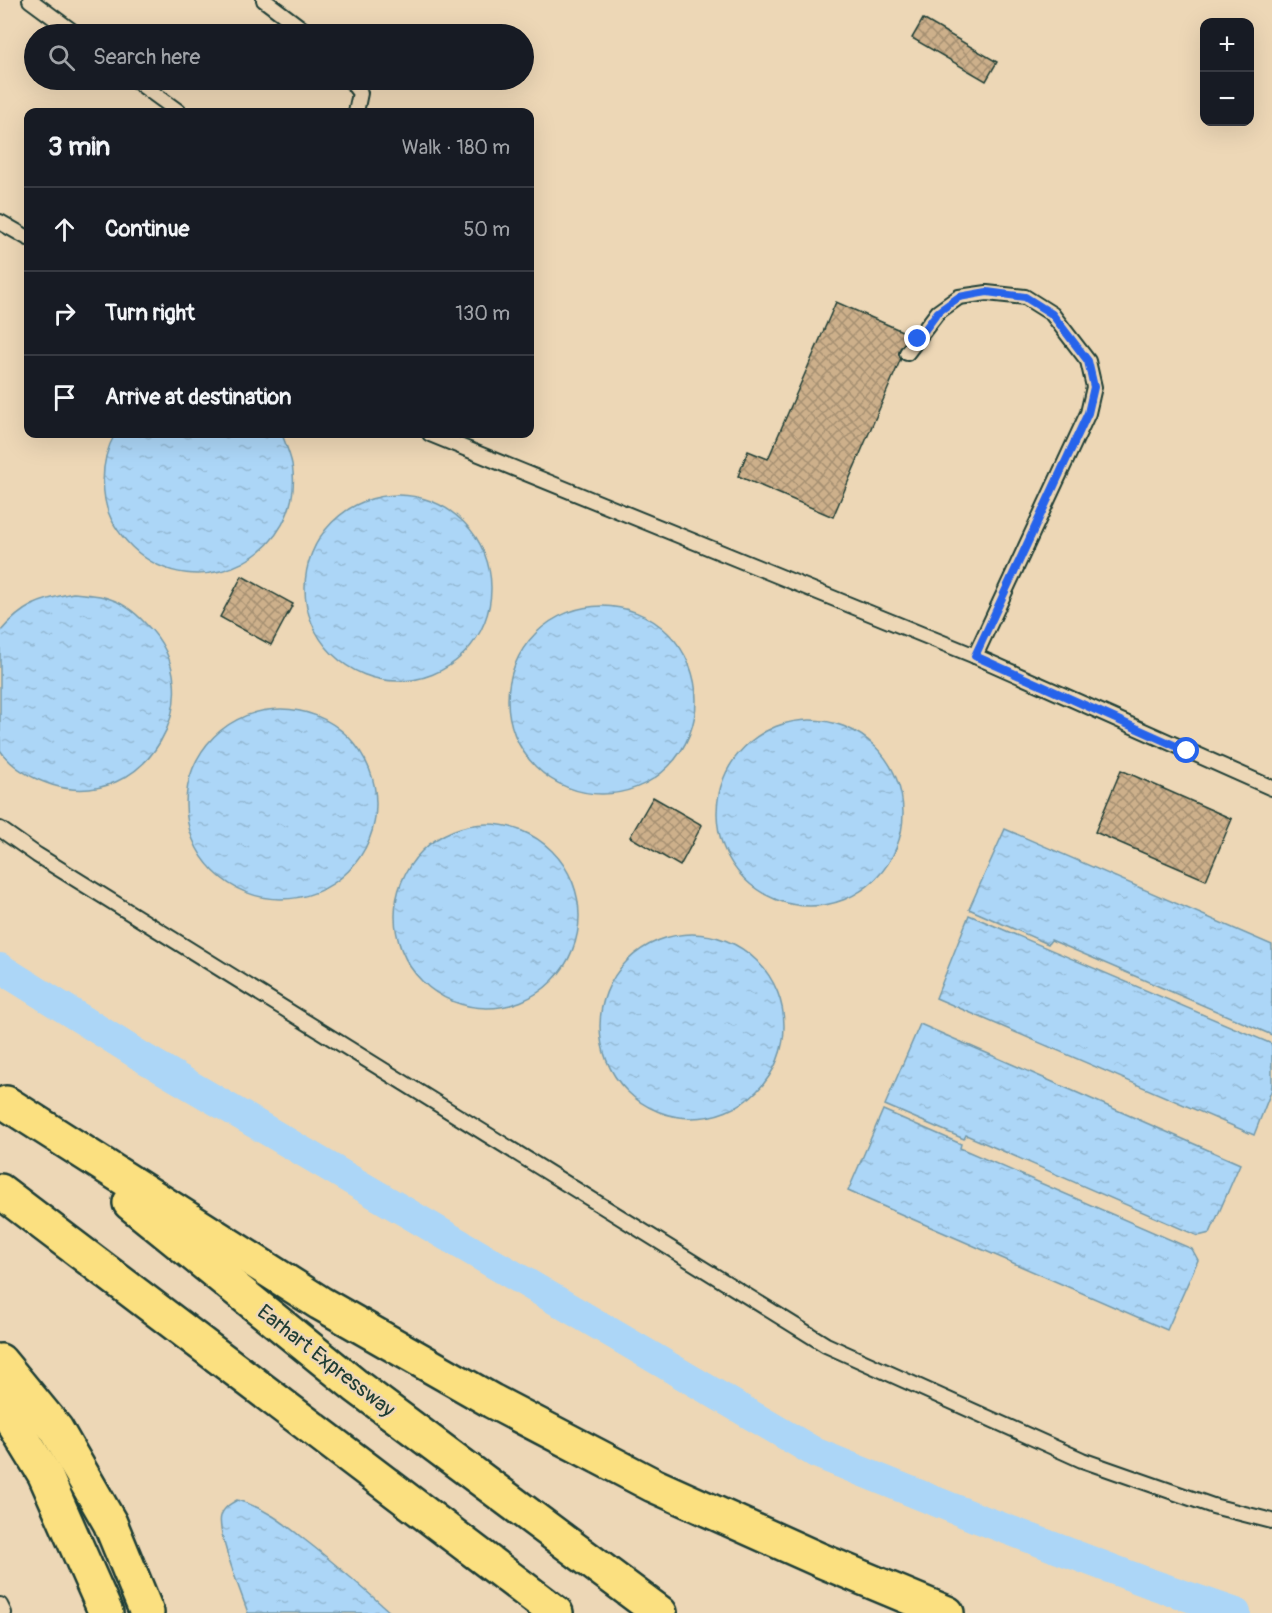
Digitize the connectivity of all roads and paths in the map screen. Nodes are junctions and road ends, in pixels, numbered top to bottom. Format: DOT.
graph roads {
  1 [pos="30,0"];
  2 [pos="264,0"];
  3 [pos="62,24"];
  4 [pos="296,24"];
  5 [pos="149,90"];
  6 [pos="358,90"];
  7 [pos="174,108"];
  8 [pos="357,108"];
  9 [pos="0,222"];
  10 [pos="24,236"];
  11 [pos="907,353"];
  12 [pos="440,438"];
  13 [pos="975,656"];
  14 [pos="1272,788"];
  15 [pos="0,829"];
  16 [pos="3,1101"];
  17 [pos="0,1191"];
  18 [pos="0,1362"];
  19 [pos="0,1401"];
  20 [pos="1272,1521"];
  21 [pos="0,1605"];
  22 [pos="4,1613"];
  23 [pos="106,1613"];
  24 [pos="147,1613"];
  25 [pos="556,1613"];
  26 [pos="660,1613"];
  27 [pos="947,1613"];
  1 -- 3 [label="lane"];
  2 -- 4 [label="lane"];
  5 -- 7 [label="lane"];
  6 -- 8 [label="lane"];
  9 -- 10 [label="lane"];
  11 -- 13 [label="lane"];
  12 -- 13 [label="lane"];
  13 -- 14 [label="lane"];
  15 -- 20 [label="lane"];
  16 -- 26 [label="highway, Earhart Expressway"];
  16 -- 27 [label="highway"];
  17 -- 25 [label="highway"];
  18 -- 24 [label="highway"];
  19 -- 23 [label="highway"];
  21 -- 22 [label="lane"];
}
